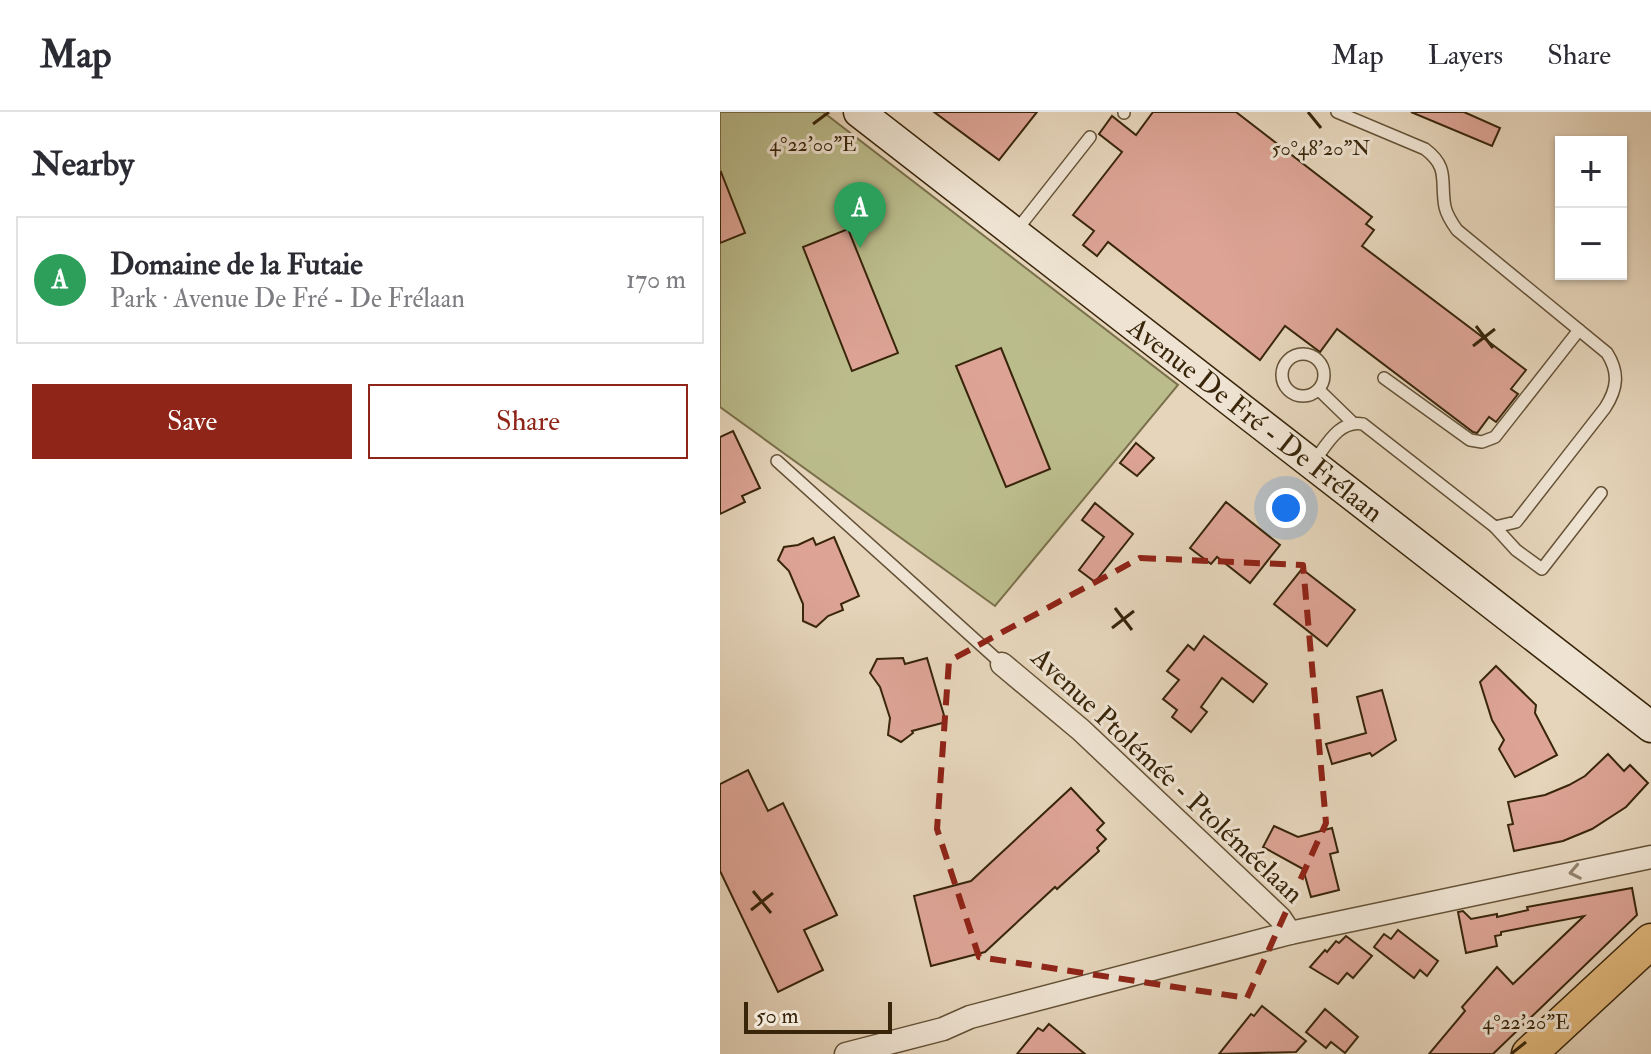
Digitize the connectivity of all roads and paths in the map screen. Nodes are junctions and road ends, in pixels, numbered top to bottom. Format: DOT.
graph roads {
  1 [pos="859,112"];
  2 [pos="1337,112"];
  3 [pos="1090,137"];
  4 [pos="1014,233"];
  5 [pos="1579,330"];
  6 [pos="1384,378"];
  7 [pos="1319,390"];
  8 [pos="1352,422"];
  9 [pos="777,461"];
  10 [pos="1313,464"];
  11 [pos="1601,493"];
  12 [pos="1495,527"];
  13 [pos="1002,664"];
  14 [pos="1651,727"];
  15 [pos="1651,857"];
  16 [pos="1290,933"];
  17 [pos="1651,941"];
  18 [pos="846,1054"];
  19 [pos="1529,1054"];
  1 -- 4 [label="main road, Avenue De Fré - De Frélaan"];
  2 -- 5 [label="lane"];
  3 -- 4 [label="lane"];
  4 -- 10 [label="main road, Avenue De Fré - De Frélaan"];
  5 -- 6 [label="lane"];
  5 -- 12 [label="lane"];
  7 -- 8 [label="lane"];
  8 -- 10 [label="lane"];
  8 -- 12 [label="lane"];
  9 -- 13 [label="lane"];
  10 -- 14 [label="main road, Avenue De Fré - De Frélaan"];
  11 -- 12 [label="lane"];
  13 -- 16 [label="street, Avenue Ptolémée - Ptoléméelaan"];
  15 -- 16 [label="street, one-way"];
  16 -- 18 [label="street"];
  17 -- 19 [label="main road"];
}
